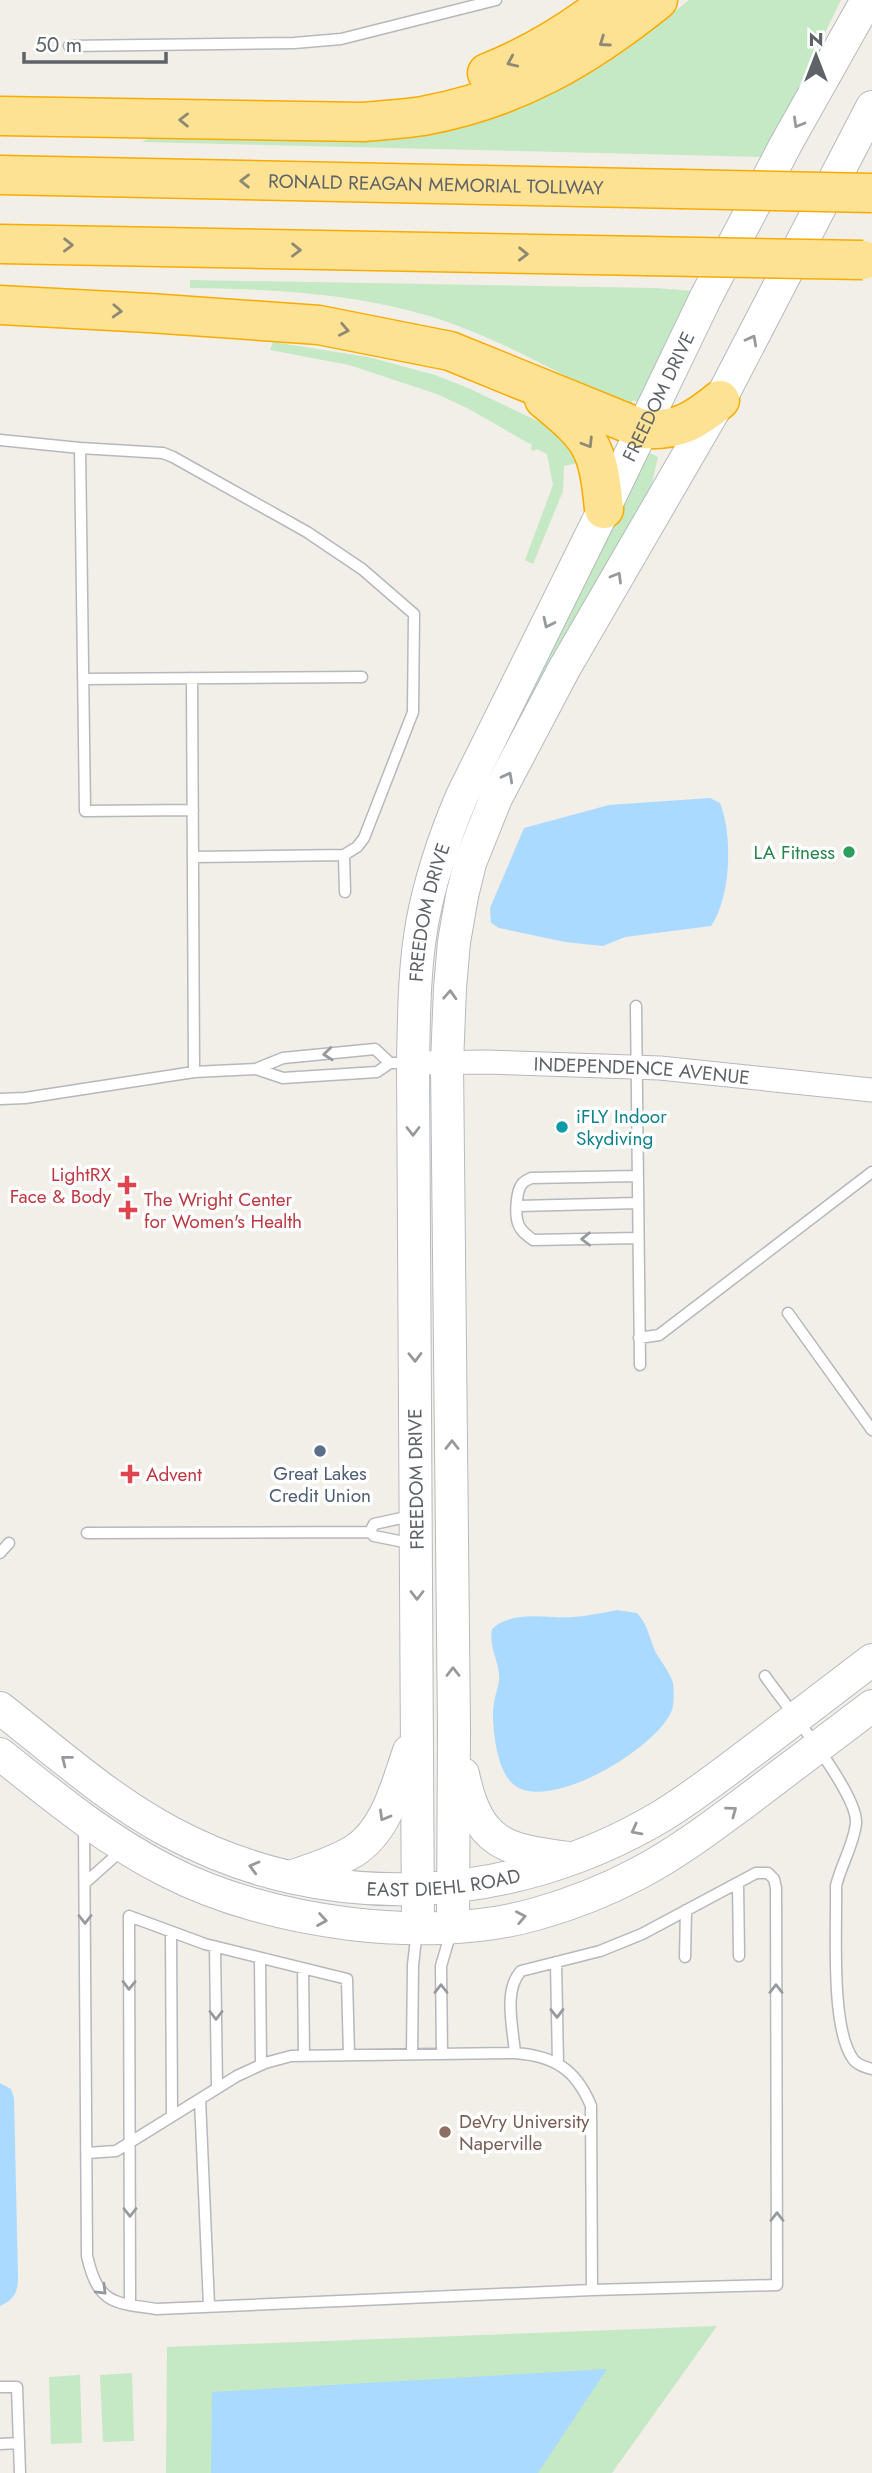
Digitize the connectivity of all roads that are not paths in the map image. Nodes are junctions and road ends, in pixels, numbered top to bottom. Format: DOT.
graph roads {
  1 [pos="496,0"];
  2 [pos="611,0"];
  3 [pos="658,0"];
  4 [pos="867,0"];
  5 [pos="69,47"];
  6 [pos="872,107"];
  7 [pos="0,116"];
  8 [pos="276,122"];
  9 [pos="0,175"];
  10 [pos="872,193"];
  11 [pos="0,244"];
  12 [pos="868,260"];
  13 [pos="0,305"];
  14 [pos="521,380"];
  15 [pos="720,400"];
  16 [pos="642,429"];
  17 [pos="0,440"];
  18 [pos="80,448"];
  19 [pos="604,509"];
  20 [pos="362,677"];
  21 [pos="192,678"];
  22 [pos="84,680"];
  23 [pos="193,810"];
  24 [pos="344,855"];
  25 [pos="193,857"];
  26 [pos="345,892"];
  27 [pos="636,1006"];
  28 [pos="401,1063"];
  29 [pos="447,1063"];
  30 [pos="636,1067"];
  31 [pos="256,1069"];
  32 [pos="194,1072"];
  33 [pos="872,1090"];
  34 [pos="0,1099"];
  35 [pos="872,1172"];
  36 [pos="638,1176"];
  37 [pos="638,1203"];
  38 [pos="518,1206"];
  39 [pos="638,1238"];
  40 [pos="788,1313"];
  41 [pos="639,1338"];
  42 [pos="640,1365"];
  43 [pos="872,1430"];
  44 [pos="417,1529"];
  45 [pos="370,1532"];
  46 [pos="87,1533"];
  47 [pos="9,1543"];
  48 [pos="0,1553"];
  49 [pos="872,1660"];
  50 [pos="765,1676"];
  51 [pos="872,1706"];
  52 [pos="0,1708"];
  53 [pos="795,1718"];
  54 [pos="454,1728"];
  55 [pos="416,1730"];
  56 [pos="817,1748"];
  57 [pos="0,1754"];
  58 [pos="84,1820"];
  59 [pos="125,1848"];
  60 [pos="574,1858"];
  61 [pos="291,1877"];
  62 [pos="85,1882"];
  63 [pos="738,1882"];
  64 [pos="454,1887"];
  65 [pos="418,1890"];
  66 [pos="686,1910"];
  67 [pos="453,1927"];
  68 [pos="418,1928"];
  69 [pos="171,1932"];
  70 [pos="215,1947"];
  71 [pos="739,1956"];
  72 [pos="685,1957"];
  73 [pos="260,1959"];
  74 [pos="556,1962"];
  75 [pos="303,1969"];
  76 [pos="515,2053"];
  77 [pos="412,2054"];
  78 [pos="442,2054"];
  79 [pos="349,2055"];
  80 [pos="304,2056"];
  81 [pos="558,2063"];
  82 [pos="261,2065"];
  83 [pos="872,2069"];
  84 [pos="216,2088"];
  85 [pos="200,2099"];
  86 [pos="173,2115"];
  87 [pos="130,2141"];
  88 [pos="87,2153"];
  89 [pos="592,2290"];
  90 [pos="130,2305"];
  91 [pos="209,2306"];
  92 [pos="0,2387"];
  93 [pos="19,2443"];
  94 [pos="0,2444"];
  95 [pos="20,2473"];
  1 -- 5 [label="lane"];
  2 -- 8 [label="highway, one-way"];
  3 -- 8 [label="highway, one-way"];
  4 -- 16 [label="street, FREEDOM DRIVE, one-way"];
  15 -- 6 [label="street, FREEDOM DRIVE, one-way"];
  8 -- 7 [label="highway, one-way"];
  10 -- 9 [label="highway, RONALD REAGAN MEMORIAL TOLLWAY, one-way, bridge"];
  11 -- 12 [label="highway, one-way, bridge"];
  13 -- 14 [label="highway, one-way"];
  14 -- 16 [label="highway"];
  14 -- 19 [label="highway, one-way"];
  15 -- 16 [label="highway"];
  29 -- 15 [label="street, FREEDOM DRIVE, one-way"];
  16 -- 19 [label="street, FREEDOM DRIVE"];
  17 -- 18 [label="lane"];
  18 -- 22 [label="lane"];
  18 -- 24 [label="lane"];
  19 -- 28 [label="street, FREEDOM DRIVE, one-way"];
  20 -- 21 [label="lane"];
  21 -- 22 [label="lane"];
  21 -- 23 [label="lane"];
  22 -- 23 [label="lane"];
  23 -- 25 [label="lane"];
  24 -- 25 [label="lane"];
  24 -- 26 [label="lane"];
  25 -- 32 [label="lane"];
  27 -- 30 [label="lane"];
  28 -- 29 [label="street, INDEPENDENCE AVENUE"];
  28 -- 31 [label="lane"];
  28 -- 31 [label="lane, one-way"];
  28 -- 44 [label="street, FREEDOM DRIVE, one-way"];
  29 -- 30 [label="street, INDEPENDENCE AVENUE"];
  54 -- 29 [label="street, FREEDOM DRIVE, one-way"];
  30 -- 33 [label="street, INDEPENDENCE AVENUE"];
  30 -- 36 [label="lane"];
  31 -- 32 [label="lane"];
  32 -- 34 [label="lane"];
  35 -- 41 [label="lane"];
  36 -- 37 [label="lane"];
  36 -- 38 [label="lane"];
  37 -- 38 [label="lane"];
  37 -- 39 [label="lane"];
  39 -- 38 [label="lane, one-way"];
  39 -- 41 [label="lane"];
  40 -- 43 [label="lane"];
  41 -- 42 [label="lane"];
  44 -- 45 [label="lane"];
  44 -- 45 [label="lane"];
  44 -- 55 [label="street, FREEDOM DRIVE, one-way"];
  45 -- 46 [label="lane"];
  47 -- 48 [label="lane"];
  49 -- 53 [label="street, EAST DIEHL ROAD"];
  50 -- 53 [label="lane"];
  51 -- 56 [label="street, EAST DIEHL ROAD"];
  61 -- 52 [label="street, EAST DIEHL ROAD, one-way"];
  53 -- 56 [label="lane"];
  53 -- 60 [label="street, EAST DIEHL ROAD, one-way"];
  54 -- 60 [label="street"];
  54 -- 64 [label="street, FREEDOM DRIVE"];
  55 -- 61 [label="street, one-way"];
  55 -- 65 [label="street, FREEDOM DRIVE"];
  67 -- 56 [label="street, EAST DIEHL ROAD, one-way"];
  56 -- 83 [label="lane"];
  57 -- 58 [label="street, EAST DIEHL ROAD"];
  58 -- 59 [label="street, EAST DIEHL ROAD"];
  58 -- 62 [label="lane"];
  59 -- 62 [label="lane"];
  59 -- 68 [label="street, EAST DIEHL ROAD, one-way"];
  60 -- 64 [label="street, EAST DIEHL ROAD"];
  61 -- 65 [label="street, EAST DIEHL ROAD"];
  62 -- 88 [label="lane, one-way"];
  63 -- 66 [label="lane"];
  63 -- 71 [label="lane"];
  89 -- 63 [label="lane, one-way"];
  64 -- 65 [label="street, EAST DIEHL ROAD"];
  64 -- 67 [label="street, FREEDOM DRIVE"];
  65 -- 68 [label="street, FREEDOM DRIVE"];
  66 -- 72 [label="lane"];
  66 -- 74 [label="lane"];
  67 -- 68 [label="street, EAST DIEHL ROAD"];
  78 -- 67 [label="lane, one-way"];
  68 -- 77 [label="lane"];
  69 -- 70 [label="lane"];
  69 -- 86 [label="lane"];
  69 -- 87 [label="lane, one-way"];
  70 -- 73 [label="lane"];
  70 -- 84 [label="lane, one-way"];
  73 -- 75 [label="lane"];
  73 -- 82 [label="lane"];
  74 -- 76 [label="lane"];
  74 -- 81 [label="lane, one-way"];
  75 -- 79 [label="lane"];
  75 -- 80 [label="lane"];
  76 -- 78 [label="lane"];
  76 -- 81 [label="lane"];
  77 -- 78 [label="lane"];
  77 -- 79 [label="lane"];
  79 -- 80 [label="lane"];
  80 -- 82 [label="lane"];
  81 -- 89 [label="lane"];
  82 -- 84 [label="lane"];
  84 -- 85 [label="lane"];
  85 -- 86 [label="lane"];
  85 -- 91 [label="lane"];
  86 -- 87 [label="lane"];
  87 -- 88 [label="lane"];
  87 -- 90 [label="lane, one-way"];
  88 -- 90 [label="lane, one-way"];
  89 -- 91 [label="lane"];
  90 -- 91 [label="lane"];
  92 -- 93 [label="lane"];
  93 -- 94 [label="lane"];
  93 -- 95 [label="lane"];
}
